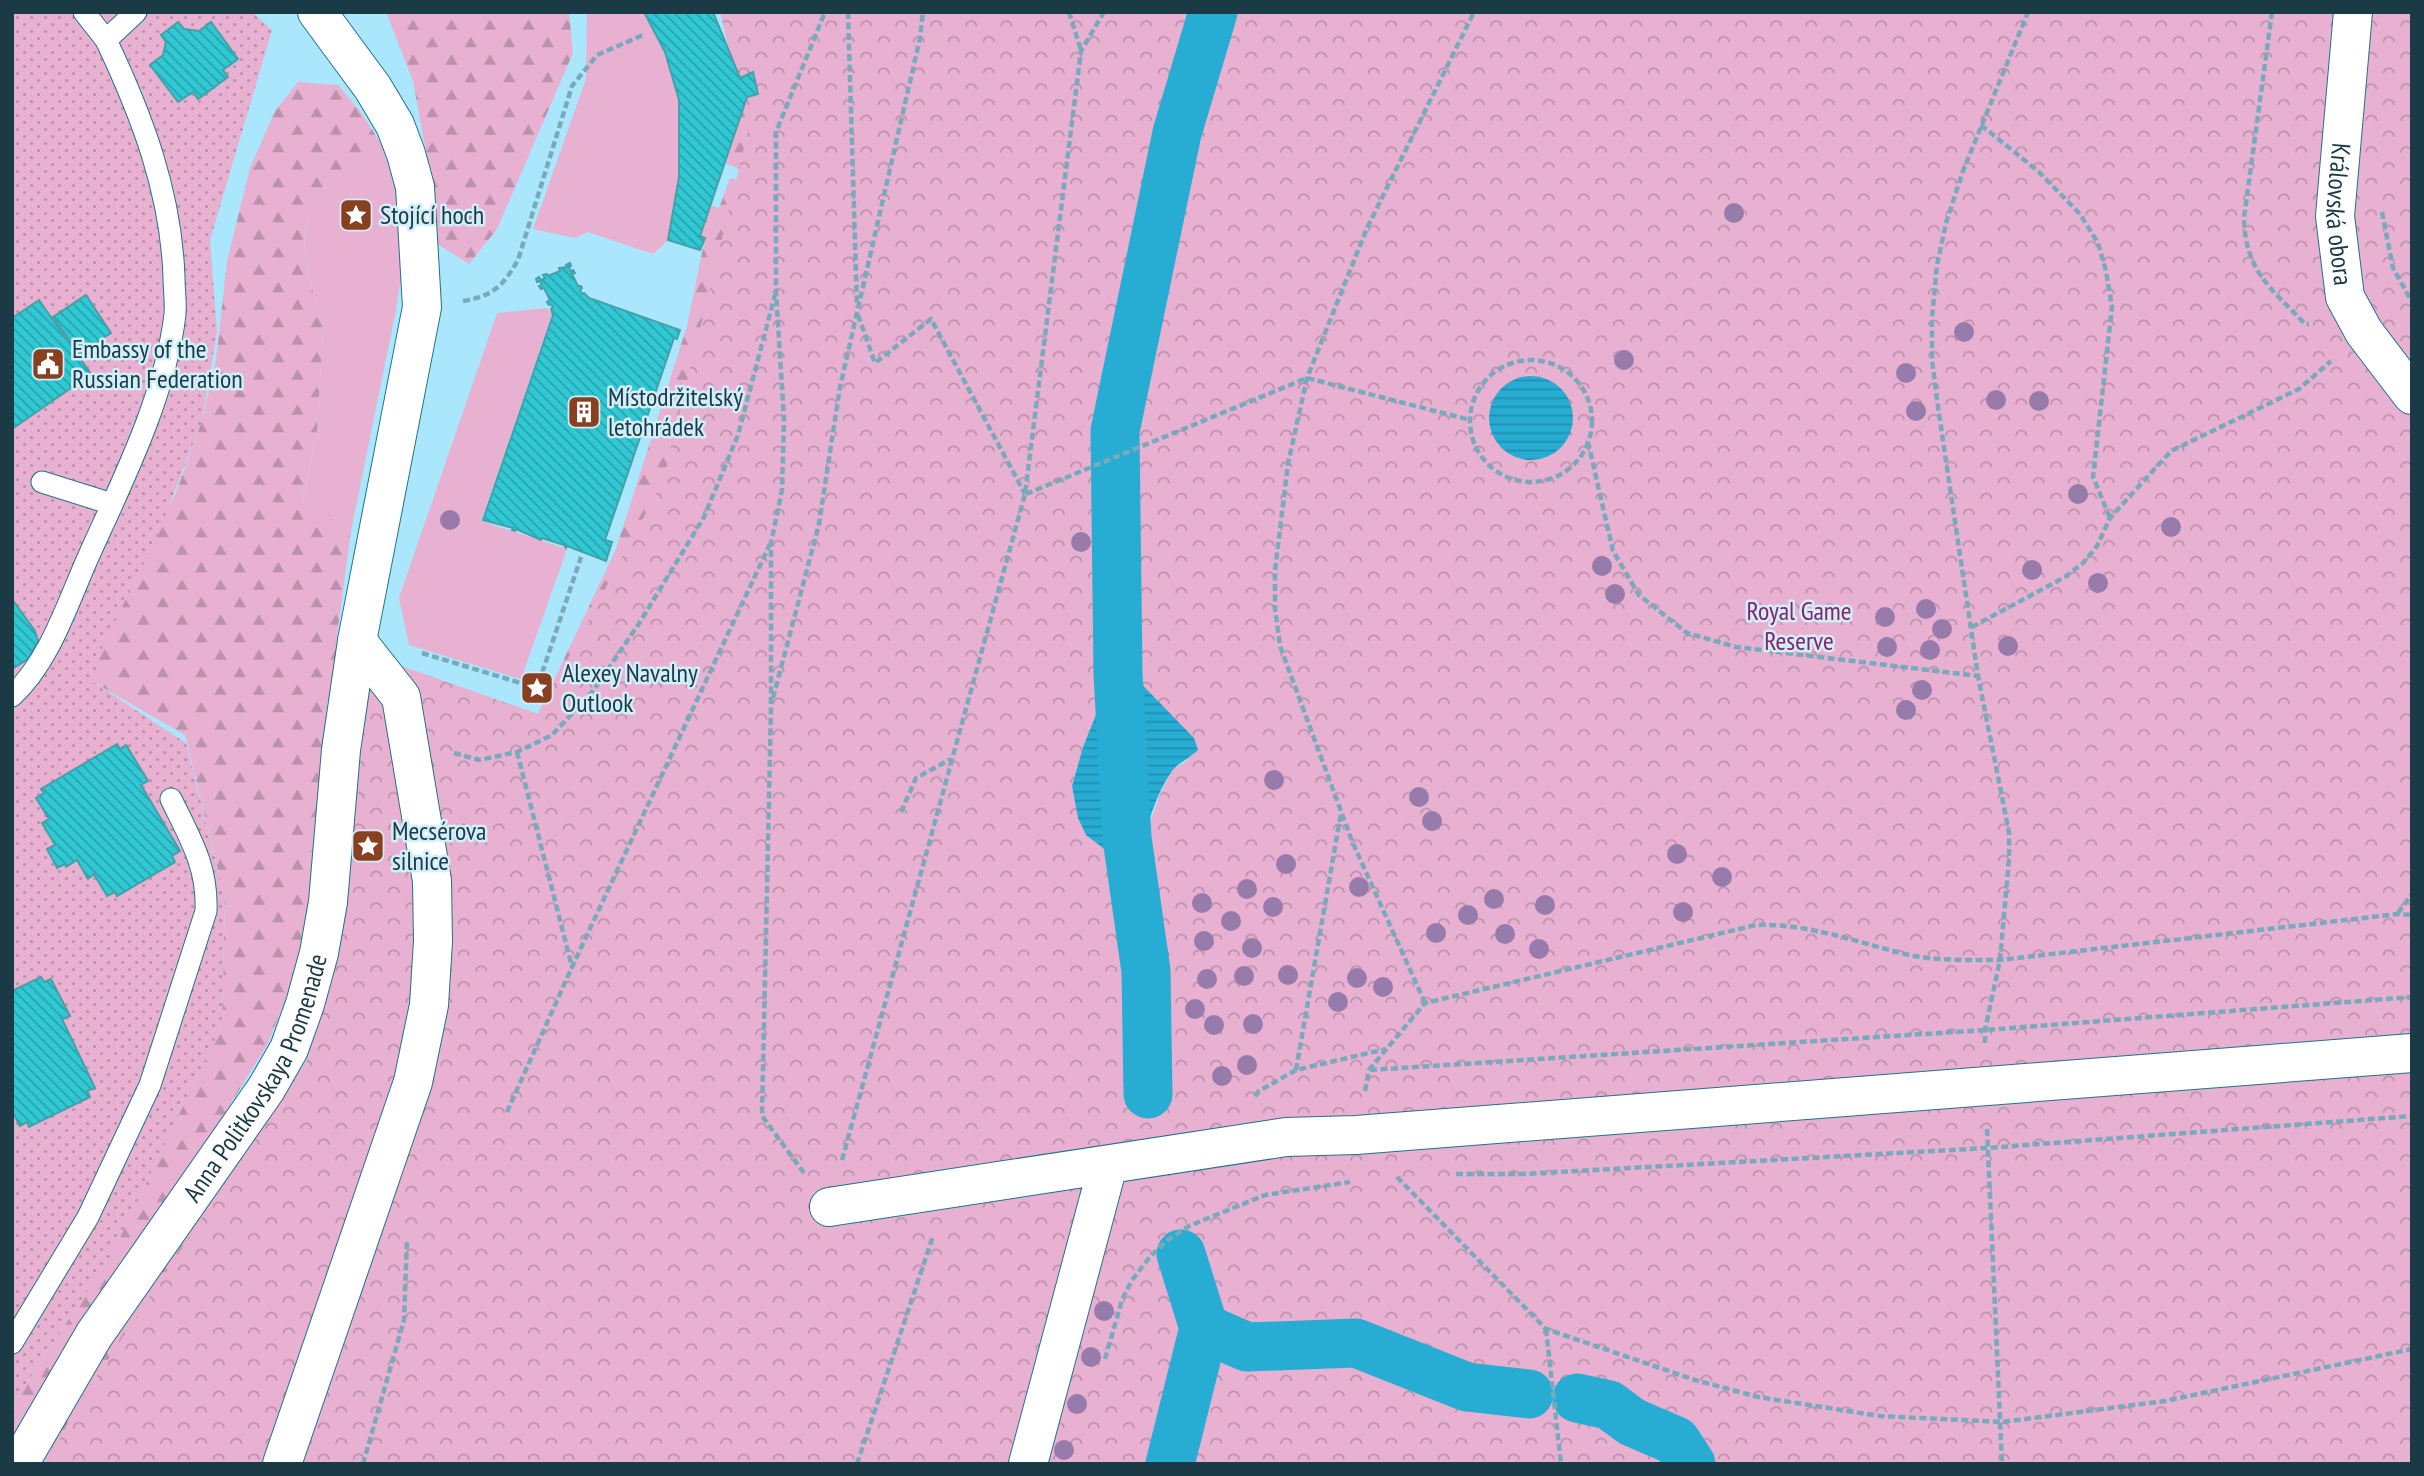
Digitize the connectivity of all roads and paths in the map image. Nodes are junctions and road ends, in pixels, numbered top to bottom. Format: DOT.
graph roads {
  1 [pos="84,12"];
  2 [pos="136,12"];
  3 [pos="317,12"];
  4 [pos="825,12"];
  5 [pos="848,12"];
  6 [pos="923,12"];
  7 [pos="1069,12"];
  8 [pos="1104,12"];
  9 [pos="1474,12"];
  10 [pos="2028,12"];
  11 [pos="2272,12"];
  12 [pos="2353,12"];
  13 [pos="643,35"];
  14 [pos="106,40"];
  15 [pos="1081,51"];
  16 [pos="1981,125"];
  17 [pos="776,291"];
  18 [pos="490,295"];
  19 [pos="857,313"];
  20 [pos="2364,332"];
  21 [pos="1307,378"];
  22 [pos="2412,395"];
  23 [pos="1470,420"];
  24 [pos="1588,442"];
  25 [pos="42,482"];
  26 [pos="1025,495"];
  27 [pos="112,504"];
  28 [pos="2109,518"];
  29 [pos="771,543"];
  30 [pos="581,557"];
  31 [pos="1972,626"];
  32 [pos="357,637"];
  33 [pos="1978,676"];
  34 [pos="12,696"];
  35 [pos="771,707"];
  36 [pos="446,751"];
  37 [pos="517,752"];
  38 [pos="952,759"];
  39 [pos="171,799"];
  40 [pos="901,812"];
  41 [pos="1341,812"];
  42 [pos="2412,894"];
  43 [pos="2398,914"];
  44 [pos="2412,915"];
  45 [pos="2000,960"];
  46 [pos="572,967"];
  47 [pos="2412,997"];
  48 [pos="1425,1003"];
  49 [pos="1985,1030"];
  50 [pos="1387,1049"];
  51 [pos="2412,1053"];
  52 [pos="1296,1070"];
  53 [pos="1369,1070"];
  54 [pos="507,1112"];
  55 [pos="2412,1116"];
  56 [pos="1356,1135"];
  57 [pos="1213,1148"];
  58 [pos="1108,1165"];
  59 [pos="1989,1166"];
  60 [pos="1446,1174"];
  61 [pos="1407,1175"];
  62 [pos="1356,1181"];
  63 [pos="949,1188"];
  64 [pos="829,1206"];
  65 [pos="408,1227"];
  66 [pos="1546,1329"];
  67 [pos="12,1343"];
  68 [pos="2412,1349"];
  69 [pos="1104,1363"];
  70 [pos="2001,1422"];
  71 [pos="19,1464"];
  72 [pos="282,1464"];
  73 [pos="363,1464"];
  74 [pos="857,1464"];
  75 [pos="1028,1464"];
  76 [pos="1561,1464"];
  77 [pos="2002,1464"];
  1 -- 14 [label="lane"];
  2 -- 14 [label="lane"];
  3 -- 32 [label="street, Anna Politkovskaya Promenade"];
  4 -- 17 [label="path"];
  5 -- 19 [label="path"];
  6 -- 19 [label="path"];
  7 -- 15 [label="path"];
  8 -- 15 [label="path"];
  9 -- 21 [label="path"];
  10 -- 16 [label="path"];
  11 -- 20 [label="path"];
  12 -- 20 [label="street, Královská obora"];
  13 -- 18 [label="path"];
  14 -- 27 [label="lane"];
  15 -- 26 [label="path"];
  16 -- 28 [label="path"];
  16 -- 31 [label="path"];
  17 -- 29 [label="path"];
  17 -- 37 [label="path"];
  19 -- 26 [label="path"];
  19 -- 35 [label="path"];
  20 -- 22 [label="street, Královská obora"];
  20 -- 28 [label="path"];
  21 -- 23 [label="path"];
  21 -- 26 [label="path"];
  21 -- 41 [label="path"];
  23 -- 24 [label="path"];
  23 -- 24 [label="path"];
  24 -- 33 [label="path"];
  25 -- 27 [label="lane"];
  26 -- 38 [label="path"];
  27 -- 34 [label="lane"];
  28 -- 31 [label="path"];
  29 -- 35 [label="path"];
  29 -- 46 [label="path"];
  30 -- 32 [label="path"];
  31 -- 33 [label="path"];
  32 -- 71 [label="street, Anna Politkovskaya Promenade"];
  32 -- 72 [label="street"];
  33 -- 45 [label="path"];
  35 -- 64 [label="path"];
  36 -- 37 [label="path"];
  37 -- 46 [label="path"];
  38 -- 40 [label="path"];
  38 -- 64 [label="path"];
  39 -- 67 [label="lane"];
  41 -- 48 [label="path"];
  41 -- 52 [label="path"];
  42 -- 43 [label="path"];
  43 -- 44 [label="path"];
  43 -- 45 [label="path"];
  45 -- 48 [label="path"];
  45 -- 49 [label="path"];
  46 -- 54 [label="path"];
  47 -- 49 [label="path"];
  48 -- 50 [label="path"];
  49 -- 53 [label="path"];
  50 -- 52 [label="path"];
  50 -- 53 [label="path"];
  51 -- 56 [label="street"];
  52 -- 57 [label="path"];
  53 -- 56 [label="path"];
  55 -- 60 [label="path"];
  56 -- 57 [label="street"];
  57 -- 58 [label="street"];
  58 -- 63 [label="street"];
  58 -- 75 [label="street"];
  59 -- 70 [label="path"];
  61 -- 66 [label="path"];
  62 -- 69 [label="path"];
  63 -- 64 [label="street"];
  63 -- 74 [label="path"];
  65 -- 73 [label="path"];
  66 -- 70 [label="path"];
  66 -- 76 [label="path"];
  68 -- 70 [label="path"];
  70 -- 77 [label="path"];
}
